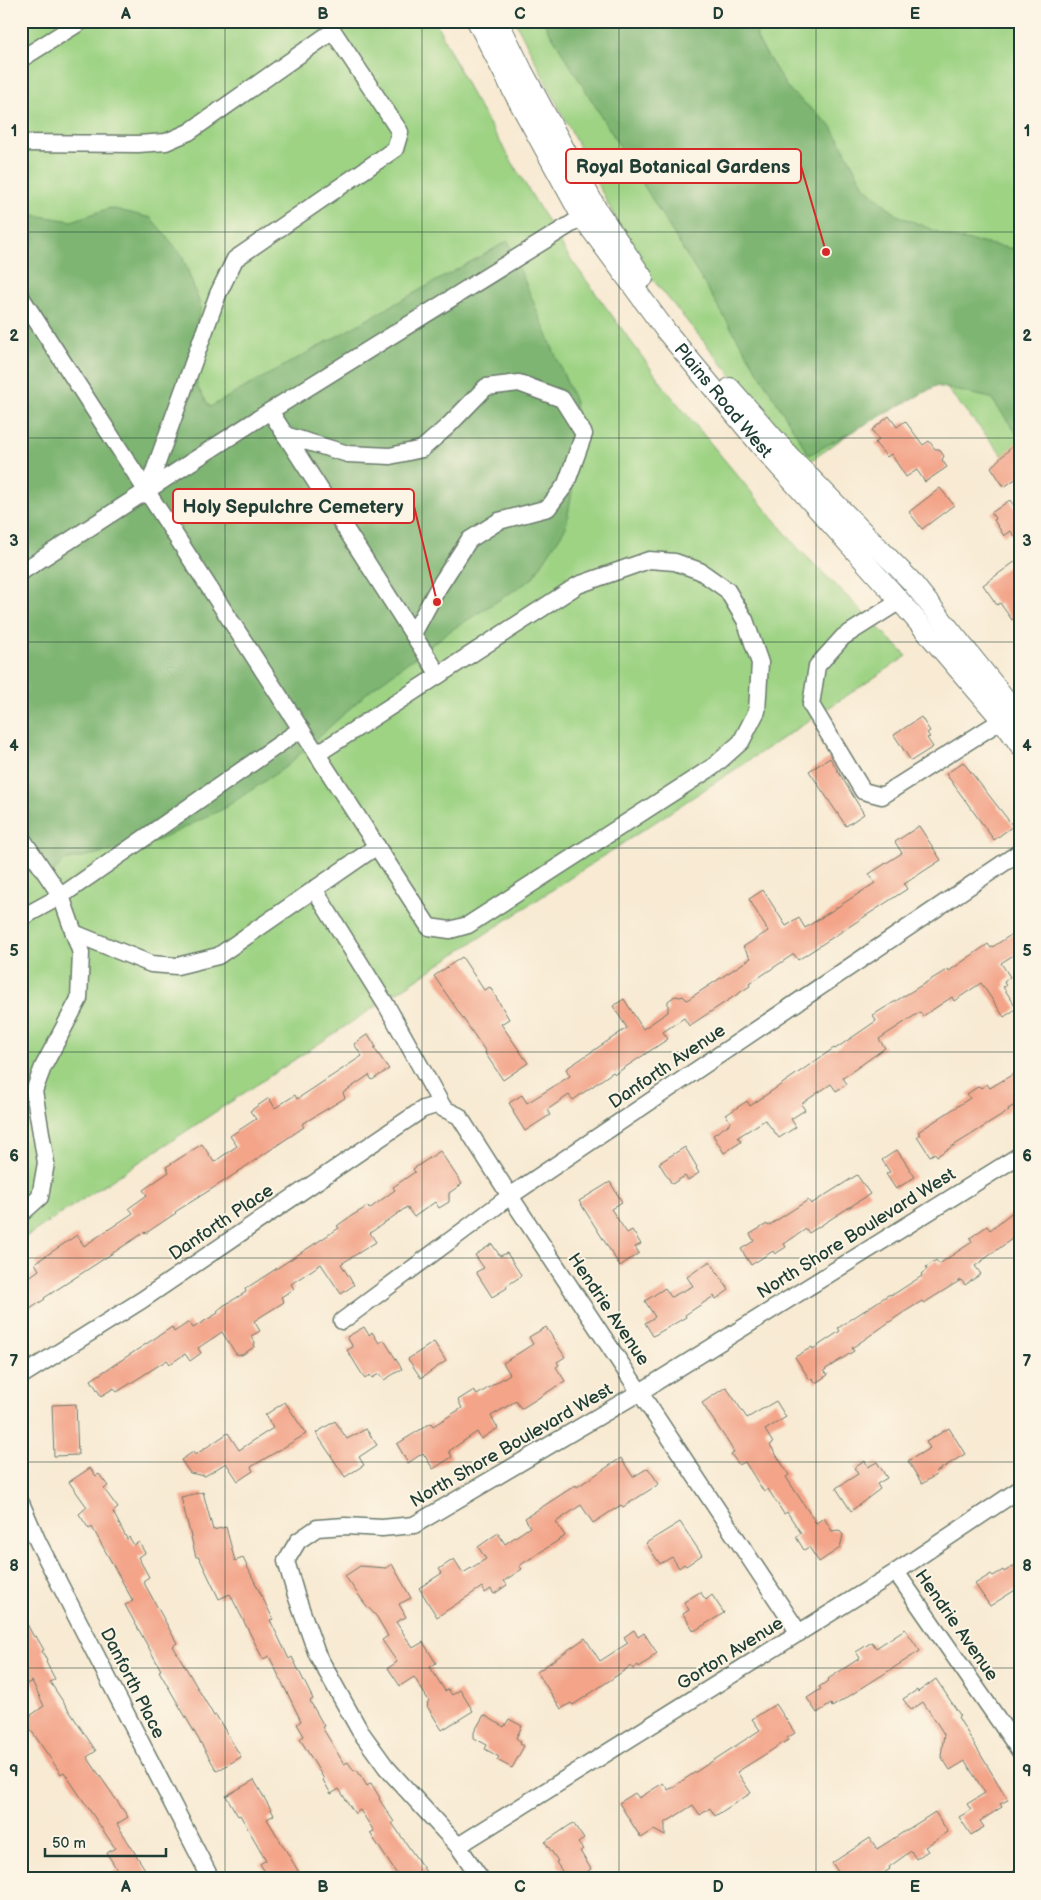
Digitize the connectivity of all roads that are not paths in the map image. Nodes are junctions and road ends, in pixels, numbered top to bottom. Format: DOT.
graph roads {
  1 [pos="82,21"];
  2 [pos="477,21"];
  3 [pos="498,21"];
  4 [pos="21,59"];
  5 [pos="21,144"];
  6 [pos="589,213"];
  7 [pos="21,296"];
  8 [pos="270,411"];
  9 [pos="285,435"];
  10 [pos="147,491"];
  11 [pos="21,572"];
  12 [pos="900,601"];
  13 [pos="413,634"];
  14 [pos="439,675"];
  15 [pos="1011,718"];
  16 [pos="301,729"];
  17 [pos="1020,745"];
  18 [pos="317,754"];
  19 [pos="21,837"];
  20 [pos="377,846"];
  21 [pos="1020,852"];
  22 [pos="314,889"];
  23 [pos="61,896"];
  24 [pos="21,918"];
  25 [pos="74,933"];
  26 [pos="444,1109"];
  27 [pos="1020,1155"];
  28 [pos="510,1196"];
  29 [pos="21,1214"];
  30 [pos="342,1322"];
  31 [pos="21,1376"];
  32 [pos="640,1392"];
  33 [pos="1020,1489"];
  34 [pos="21,1503"];
  35 [pos="896,1572"];
  36 [pos="799,1633"];
  37 [pos="1020,1751"];
  38 [pos="458,1846"];
  39 [pos="211,1879"];
  40 [pos="481,1879"];
  1 -- 4 [label="street"];
  2 -- 6 [label="main road, Plains Road West"];
  3 -- 6 [label="main road, Plains Road West"];
  5 -- 10 [label="street"];
  6 -- 8 [label="street"];
  6 -- 12 [label="main road, Plains Road West"];
  6 -- 15 [label="main road, Plains Road West"];
  7 -- 10 [label="street"];
  8 -- 9 [label="street"];
  8 -- 10 [label="street"];
  9 -- 13 [label="street"];
  9 -- 13 [label="street"];
  10 -- 11 [label="street"];
  10 -- 16 [label="street"];
  12 -- 15 [label="main road, Plains Road West"];
  12 -- 15 [label="street"];
  13 -- 14 [label="street"];
  14 -- 18 [label="street"];
  14 -- 20 [label="street"];
  15 -- 17 [label="main road, Plains Road West"];
  16 -- 18 [label="street"];
  16 -- 23 [label="street"];
  18 -- 20 [label="street"];
  19 -- 23 [label="street"];
  20 -- 22 [label="street"];
  21 -- 28 [label="street, Danforth Avenue"];
  22 -- 25 [label="street"];
  22 -- 26 [label="street, Hendrie Avenue"];
  23 -- 24 [label="street"];
  23 -- 25 [label="street"];
  25 -- 29 [label="street"];
  26 -- 28 [label="street, Hendrie Avenue"];
  26 -- 31 [label="street, Danforth Place"];
  27 -- 32 [label="street, North Shore Boulevard West"];
  28 -- 30 [label="street, Danforth Avenue"];
  28 -- 32 [label="street, Hendrie Avenue"];
  32 -- 36 [label="street, Hendrie Avenue"];
  32 -- 38 [label="street, North Shore Boulevard West"];
  33 -- 35 [label="street, Gorton Avenue"];
  34 -- 39 [label="street, Danforth Place"];
  35 -- 36 [label="street, Gorton Avenue"];
  35 -- 37 [label="street, Hendrie Avenue"];
  36 -- 38 [label="street, Gorton Avenue"];
  38 -- 40 [label="street, North Shore Boulevard West"];
}
